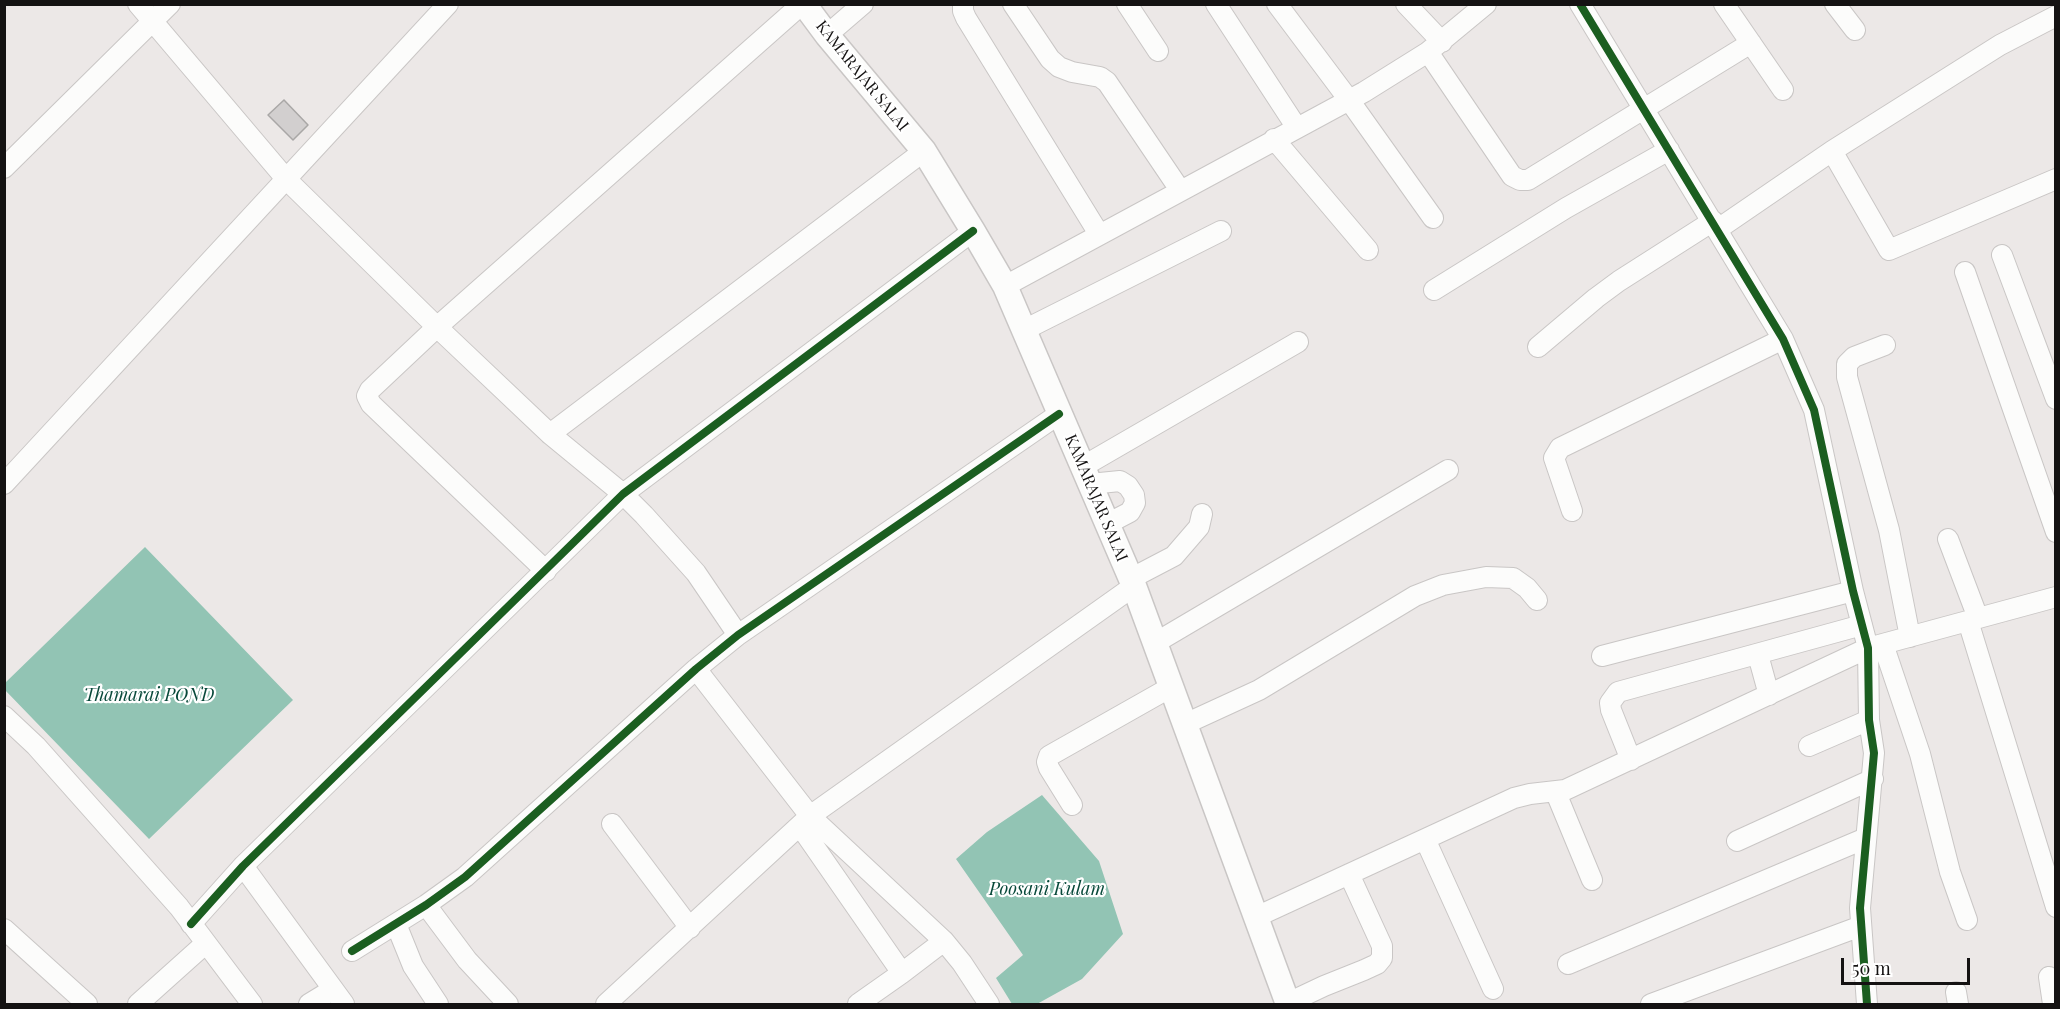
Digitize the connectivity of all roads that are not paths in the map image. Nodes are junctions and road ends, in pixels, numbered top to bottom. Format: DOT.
graph roads {
  1 [pos="138,4"];
  2 [pos="170,4"];
  3 [pos="448,4"];
  4 [pos="803,4"];
  5 [pos="863,4"];
  6 [pos="963,4"];
  7 [pos="1013,4"];
  8 [pos="1127,4"];
  9 [pos="1215,4"];
  10 [pos="1277,4"];
  11 [pos="1406,4"];
  12 [pos="1486,4"];
  13 [pos="1580,4"];
  14 [pos="1724,4"];
  15 [pos="1835,4"];
  16 [pos="2055,16"];
  17 [pos="151,21"];
  18 [pos="1855,30"];
  19 [pos="827,35"];
  20 [pos="1751,43"];
  21 [pos="1435,47"];
  22 [pos="1158,51"];
  23 [pos="1783,90"];
  24 [pos="1349,100"];
  25 [pos="1644,110"];
  26 [pos="1297,128"];
  27 [pos="1274,139"];
  28 [pos="1669,150"];
  29 [pos="924,151"];
  30 [pos="1832,151"];
  31 [pos="4,168"];
  32 [pos="2055,179"];
  33 [pos="287,180"];
  34 [pos="1180,190"];
  35 [pos="1433,219"];
  36 [pos="1715,225"];
  37 [pos="974,231"];
  38 [pos="1221,231"];
  39 [pos="1100,234"];
  40 [pos="1368,250"];
  41 [pos="2002,255"];
  42 [pos="1965,272"];
  43 [pos="1005,286"];
  44 [pos="1434,290"];
  45 [pos="437,327"];
  46 [pos="1024,330"];
  47 [pos="1783,339"];
  48 [pos="1298,342"];
  49 [pos="1885,345"];
  50 [pos="1538,347"];
  51 [pos="2055,399"];
  52 [pos="1059,414"];
  53 [pos="550,434"];
  54 [pos="1448,470"];
  55 [pos="1086,476"];
  56 [pos="4,484"];
  57 [pos="623,494"];
  58 [pos="1572,511"];
  59 [pos="1202,514"];
  60 [pos="1107,524"];
  61 [pos="2055,532"];
  62 [pos="1948,539"];
  63 [pos="546,571"];
  64 [pos="1132,582"];
  65 [pos="1853,591"];
  66 [pos="2055,597"];
  67 [pos="1537,600"];
  68 [pos="1973,619"];
  69 [pos="1862,625"];
  70 [pos="738,635"];
  71 [pos="1910,637"];
  72 [pos="1155,643"];
  73 [pos="1876,646"];
  74 [pos="1758,655"];
  75 [pos="1602,656"];
  76 [pos="696,669"];
  77 [pos="1171,687"];
  78 [pos="1769,695"];
  79 [pos="4,716"];
  80 [pos="1869,720"];
  81 [pos="1185,724"];
  82 [pos="1809,746"];
  83 [pos="1631,760"];
  84 [pos="1873,779"];
  85 [pos="1556,793"];
  86 [pos="1072,805"];
  87 [pos="805,821"];
  88 [pos="612,824"];
  89 [pos="1866,838"];
  90 [pos="1425,839"];
  91 [pos="1737,841"];
  92 [pos="243,866"];
  93 [pos="1349,874"];
  94 [pos="874,876"];
  95 [pos="1592,880"];
  96 [pos="850,898"];
  97 [pos="426,905"];
  98 [pos="2055,906"];
  99 [pos="1256,916"];
  100 [pos="1967,920"];
  101 [pos="191,924"];
  102 [pos="396,924"];
  103 [pos="1861,926"];
  104 [pos="4,928"];
  105 [pos="690,928"];
  106 [pos="944,941"];
  107 [pos="206,943"];
  108 [pos="352,951"];
  109 [pos="1568,964"];
  110 [pos="902,973"];
  111 [pos="2049,977"];
  112 [pos="1493,989"];
  113 [pos="338,997"];
  114 [pos="1288,1004"];
  115 [pos="87,1005"];
  116 [pos="138,1005"];
  117 [pos="252,1005"];
  118 [pos="309,1005"];
  119 [pos="438,1005"];
  120 [pos="508,1005"];
  121 [pos="606,1005"];
  122 [pos="858,1005"];
  123 [pos="989,1005"];
  124 [pos="1651,1005"];
  125 [pos="1867,1005"];
  126 [pos="2053,1005"];
  1 -- 17 [label="street"];
  2 -- 17 [label="street"];
  3 -- 33 [label="street"];
  4 -- 19 [label="main road, KAMARAJAR SALAI"];
  4 -- 45 [label="street"];
  5 -- 19 [label="street"];
  6 -- 39 [label="street"];
  7 -- 34 [label="street"];
  8 -- 22 [label="street"];
  9 -- 26 [label="street"];
  10 -- 24 [label="street"];
  11 -- 21 [label="street"];
  12 -- 21 [label="street"];
  13 -- 25 [label="street"];
  14 -- 20 [label="street"];
  15 -- 18 [label="street"];
  16 -- 30 [label="street"];
  17 -- 31 [label="street"];
  17 -- 33 [label="street"];
  19 -- 29 [label="main road, KAMARAJAR SALAI"];
  20 -- 23 [label="street"];
  20 -- 25 [label="street"];
  21 -- 24 [label="street"];
  21 -- 25 [label="street"];
  24 -- 26 [label="street"];
  24 -- 35 [label="street"];
  25 -- 28 [label="street"];
  26 -- 27 [label="street"];
  27 -- 34 [label="street"];
  27 -- 40 [label="street"];
  28 -- 36 [label="street"];
  28 -- 44 [label="street"];
  29 -- 37 [label="main road, KAMARAJAR SALAI"];
  29 -- 53 [label="street"];
  30 -- 32 [label="street"];
  30 -- 36 [label="street"];
  33 -- 45 [label="street"];
  33 -- 56 [label="street"];
  34 -- 39 [label="street"];
  36 -- 47 [label="street"];
  36 -- 50 [label="street"];
  37 -- 43 [label="main road, KAMARAJAR SALAI"];
  37 -- 57 [label="street"];
  38 -- 46 [label="street"];
  39 -- 43 [label="street"];
  41 -- 51 [label="street"];
  42 -- 61 [label="street"];
  43 -- 46 [label="main road, KAMARAJAR SALAI"];
  45 -- 53 [label="street"];
  45 -- 63 [label="street"];
  46 -- 52 [label="main road, KAMARAJAR SALAI"];
  47 -- 58 [label="street"];
  47 -- 65 [label="street"];
  48 -- 55 [label="street"];
  49 -- 71 [label="street"];
  52 -- 55 [label="main road, KAMARAJAR SALAI"];
  52 -- 70 [label="street"];
  53 -- 57 [label="street"];
  54 -- 72 [label="street"];
  55 -- 60 [label="main road, KAMARAJAR SALAI"];
  55 -- 60 [label="street"];
  57 -- 63 [label="street"];
  57 -- 70 [label="street"];
  59 -- 64 [label="street"];
  60 -- 64 [label="main road, KAMARAJAR SALAI"];
  62 -- 68 [label="street"];
  63 -- 92 [label="street"];
  64 -- 72 [label="main road, KAMARAJAR SALAI"];
  64 -- 87 [label="street"];
  65 -- 69 [label="street"];
  65 -- 75 [label="street"];
  66 -- 68 [label="street"];
  67 -- 81 [label="street"];
  68 -- 71 [label="street"];
  68 -- 98 [label="street"];
  69 -- 73 [label="street"];
  69 -- 74 [label="street"];
  70 -- 76 [label="street"];
  71 -- 73 [label="street"];
  72 -- 77 [label="main road, KAMARAJAR SALAI"];
  73 -- 78 [label="street"];
  73 -- 80 [label="street"];
  73 -- 100 [label="street"];
  74 -- 78 [label="street"];
  74 -- 83 [label="street"];
  76 -- 87 [label="street"];
  76 -- 97 [label="street"];
  77 -- 81 [label="main road, KAMARAJAR SALAI"];
  77 -- 86 [label="street"];
  78 -- 83 [label="street"];
  79 -- 101 [label="street"];
  80 -- 82 [label="street"];
  80 -- 84 [label="street"];
  81 -- 99 [label="main road, KAMARAJAR SALAI"];
  83 -- 85 [label="street"];
  84 -- 89 [label="street"];
  84 -- 91 [label="street"];
  85 -- 90 [label="street"];
  85 -- 95 [label="street"];
  87 -- 94 [label="street"];
  87 -- 96 [label="street"];
  87 -- 105 [label="street"];
  88 -- 105 [label="street"];
  89 -- 103 [label="street"];
  89 -- 109 [label="street"];
  90 -- 93 [label="street"];
  90 -- 112 [label="street"];
  92 -- 101 [label="street"];
  92 -- 113 [label="street"];
  93 -- 99 [label="street"];
  93 -- 114 [label="street"];
  94 -- 96 [label="street"];
  94 -- 106 [label="street"];
  96 -- 110 [label="street"];
  97 -- 102 [label="street"];
  97 -- 120 [label="street"];
  99 -- 114 [label="main road, KAMARAJAR SALAI"];
  101 -- 107 [label="street"];
  102 -- 108 [label="street"];
  102 -- 119 [label="street"];
  103 -- 124 [label="street"];
  103 -- 125 [label="street"];
  104 -- 115 [label="street"];
  105 -- 121 [label="street"];
  106 -- 110 [label="street"];
  106 -- 123 [label="street"];
  107 -- 116 [label="street"];
  107 -- 117 [label="street"];
  110 -- 122 [label="street"];
  111 -- 126 [label="street"];
  113 -- 118 [label="street"];
}
